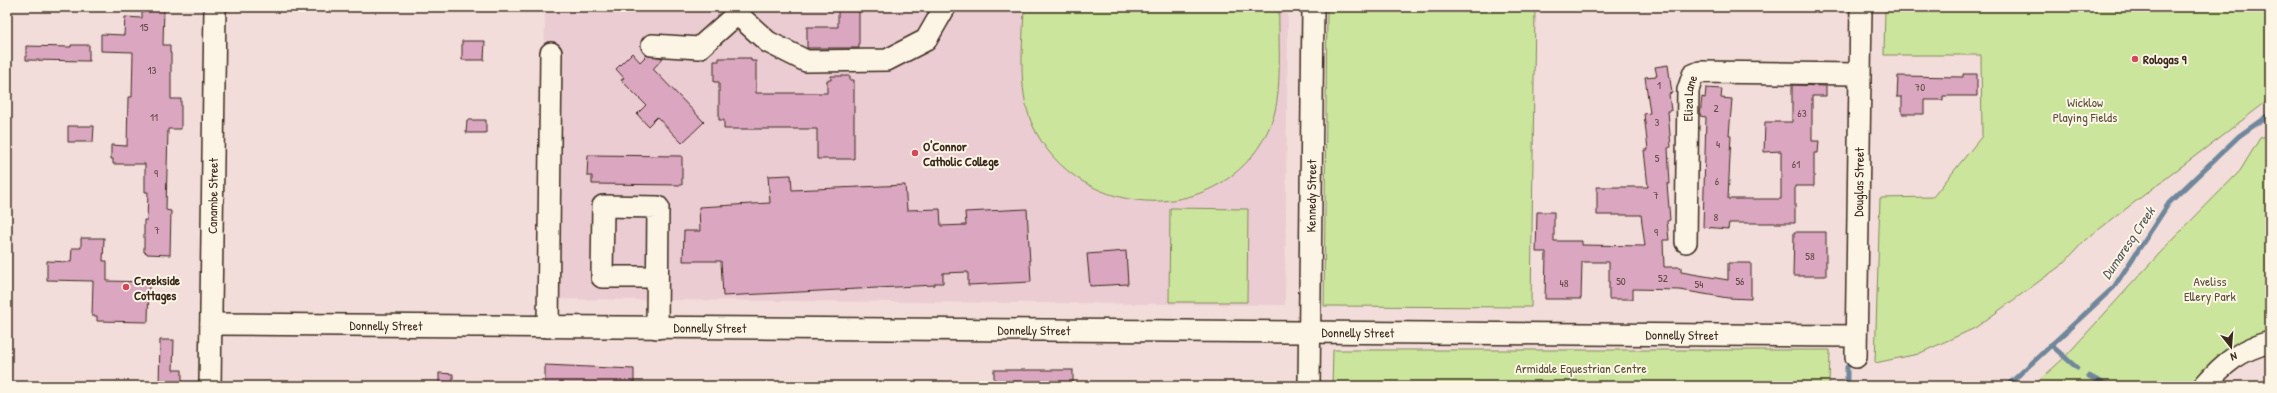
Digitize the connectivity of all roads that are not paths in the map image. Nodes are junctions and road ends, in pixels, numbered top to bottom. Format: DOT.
graph roads {
  1 [pos="215,7"];
  2 [pos="945,7"];
  3 [pos="1313,7"];
  4 [pos="1861,7"];
  5 [pos="737,10"];
  6 [pos="652,45"];
  7 [pos="551,53"];
  8 [pos="1859,74"];
  9 [pos="1686,242"];
  10 [pos="657,277"];
  11 [pos="211,324"];
  12 [pos="548,327"];
  13 [pos="657,328"];
  14 [pos="1309,333"];
  15 [pos="1856,336"];
  16 [pos="2270,342"];
  17 [pos="1856,357"];
  18 [pos="210,386"];
  19 [pos="1309,386"];
  20 [pos="2204,386"];
  1 -- 11 [label="street, Canambe Street"];
  2 -- 5 [label="street"];
  3 -- 14 [label="street, Kennedy Street"];
  4 -- 8 [label="street, Douglas Street"];
  5 -- 6 [label="street"];
  7 -- 12 [label="street"];
  8 -- 9 [label="street, Eliza Lane"];
  8 -- 15 [label="street, Douglas Street"];
  10 -- 13 [label="street"];
  11 -- 12 [label="street, Donnelly Street"];
  11 -- 18 [label="street, Canambe Street"];
  12 -- 13 [label="street, Donnelly Street"];
  13 -- 14 [label="street, Donnelly Street"];
  14 -- 15 [label="street, Donnelly Street"];
  14 -- 19 [label="street, Kennedy Street"];
  15 -- 17 [label="street, Douglas Street"];
  16 -- 20 [label="street"];
}
